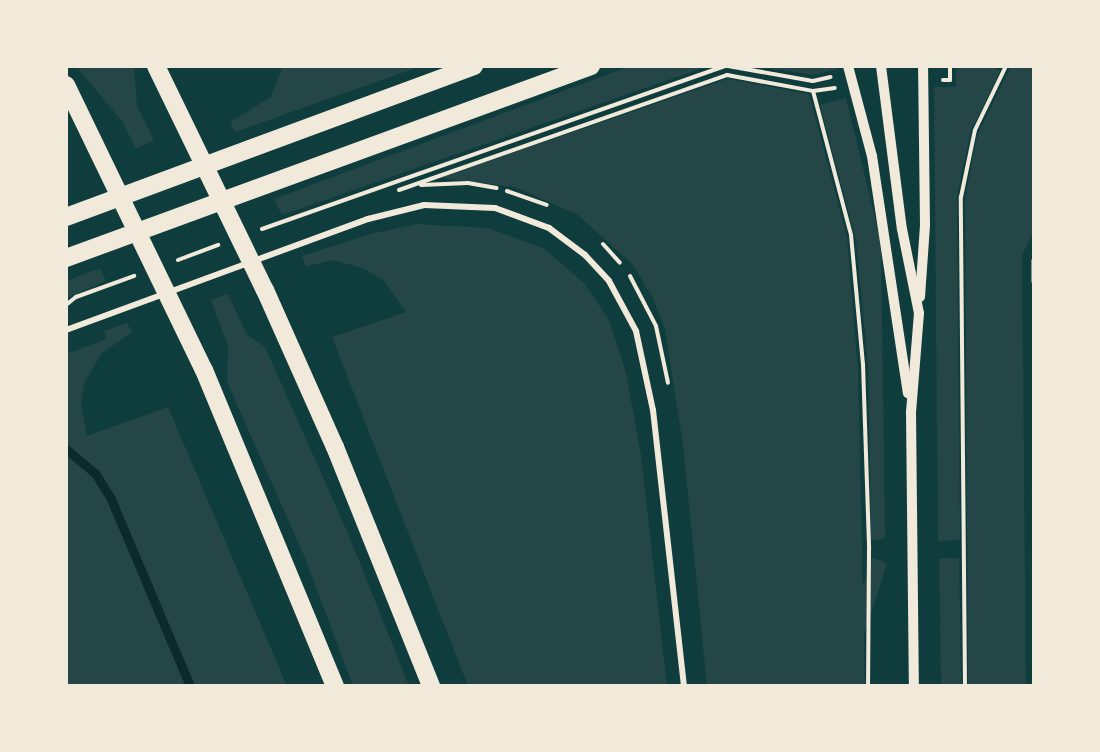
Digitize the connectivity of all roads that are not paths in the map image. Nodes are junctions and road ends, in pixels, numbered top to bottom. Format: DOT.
graph roads {
  1 [pos="156,66"];
  2 [pos="474,66"];
  3 [pos="591,66"];
  4 [pos="848,66"];
  5 [pos="881,66"];
  6 [pos="923,66"];
  7 [pos="66,85"];
  8 [pos="66,217"];
  9 [pos="66,258"];
  10 [pos="1034,260"];
  11 [pos="1034,281"];
  12 [pos="919,313"];
  13 [pos="66,330"];
  14 [pos="911,412"];
  15 [pos="335,686"];
  16 [pos="431,686"];
  17 [pos="684,686"];
  18 [pos="914,686"];
  1 -- 16 [label="highway"];
  2 -- 8 [label="highway"];
  3 -- 9 [label="highway"];
  4 -- 14 [label="street"];
  5 -- 12 [label="street"];
  6 -- 12 [label="street"];
  7 -- 15 [label="highway"];
  10 -- 11 [label="lane"];
  12 -- 14 [label="street"];
  13 -- 17 [label="street"];
  14 -- 18 [label="street"];
}
